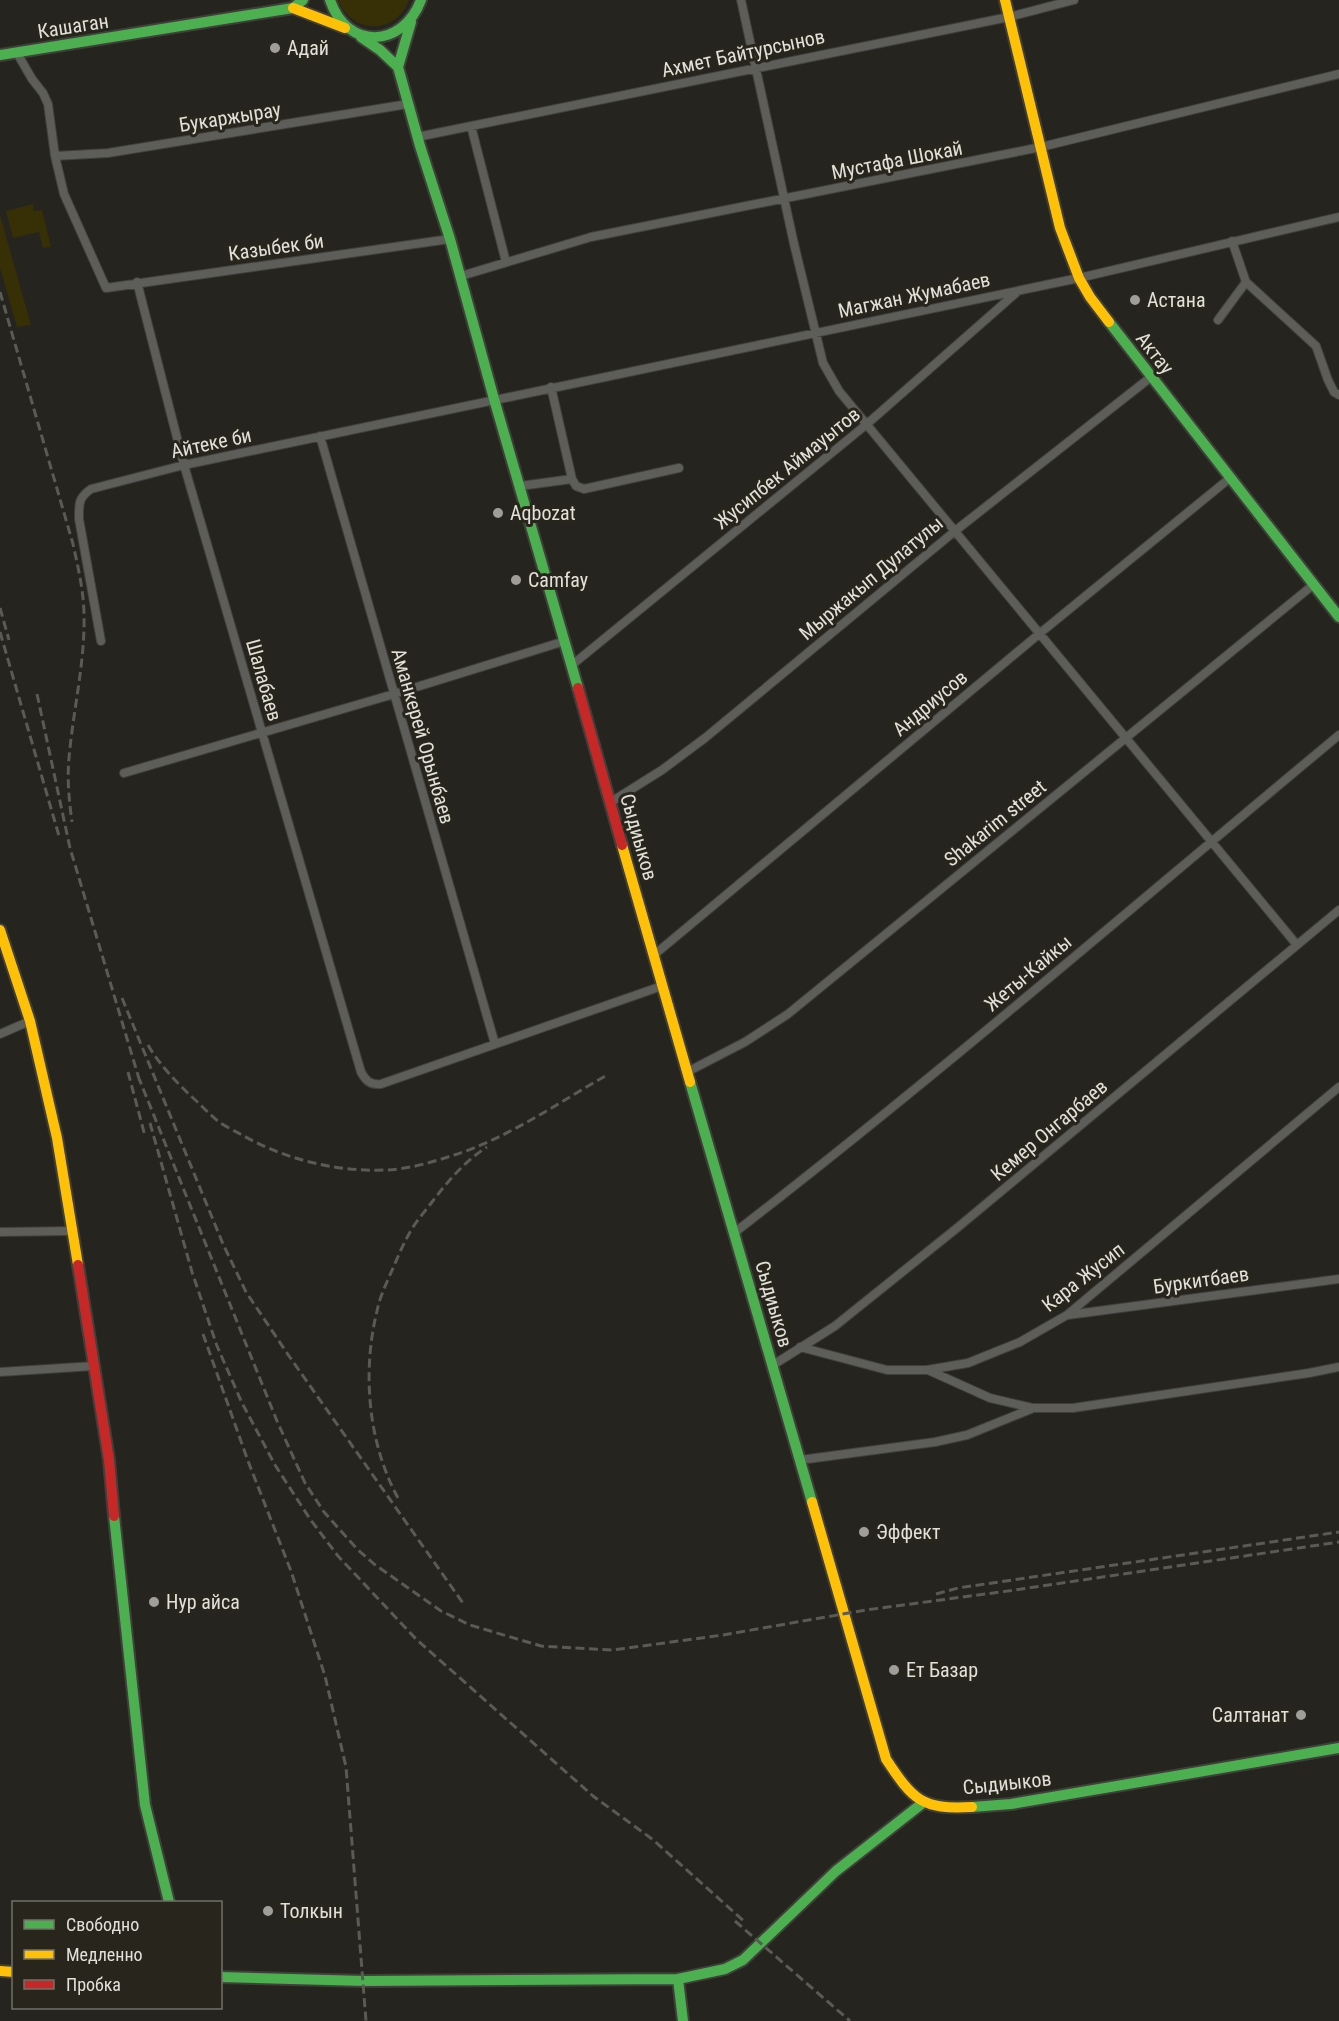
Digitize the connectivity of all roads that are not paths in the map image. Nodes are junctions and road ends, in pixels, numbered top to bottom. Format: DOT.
graph roads {
  1 [pos="303,0"];
  2 [pos="330,0"];
  3 [pos="427,0"];
  4 [pos="741,0"];
  5 [pos="1005,0"];
  6 [pos="1074,0"];
  7 [pos="420,5"];
  8 [pos="293,8"];
  9 [pos="1009,16"];
  10 [pos="411,22"];
  11 [pos="357,34"];
  12 [pos="17,52"];
  13 [pos="0,55"];
  14 [pos="398,68"];
  15 [pos="755,68"];
  16 [pos="1339,74"];
  17 [pos="408,104"];
  18 [pos="471,126"];
  19 [pos="417,137"];
  20 [pos="1041,147"];
  21 [pos="55,156"];
  22 [pos="784,199"];
  23 [pos="1339,217"];
  24 [pos="450,239"];
  25 [pos="1232,241"];
  26 [pos="506,262"];
  27 [pos="461,276"];
  28 [pos="1079,278"];
  29 [pos="137,282"];
  30 [pos="1246,282"];
  31 [pos="1018,291"];
  32 [pos="1218,320"];
  33 [pos="816,333"];
  34 [pos="1151,377"];
  35 [pos="551,387"];
  36 [pos="1339,395"];
  37 [pos="494,399"];
  38 [pos="867,424"];
  39 [pos="320,436"];
  40 [pos="184,465"];
  41 [pos="679,468"];
  42 [pos="1230,478"];
  43 [pos="572,479"];
  44 [pos="520,486"];
  45 [pos="955,531"];
  46 [pos="1313,585"];
  47 [pos="1339,617"];
  48 [pos="1039,634"];
  49 [pos="565,640"];
  50 [pos="101,641"];
  51 [pos="572,665"];
  52 [pos="394,694"];
  53 [pos="263,733"];
  54 [pos="1339,735"];
  55 [pos="1125,737"];
  56 [pos="124,773"];
  57 [pos="611,802"];
  58 [pos="1212,841"];
  59 [pos="1339,910"];
  60 [pos="0,930"];
  61 [pos="1297,945"];
  62 [pos="654,955"];
  63 [pos="662,986"];
  64 [pos="30,1021"];
  65 [pos="0,1034"];
  66 [pos="495,1044"];
  67 [pos="687,1072"];
  68 [pos="1339,1087"];
  69 [pos="72,1231"];
  70 [pos="0,1232"];
  71 [pos="734,1233"];
  72 [pos="1339,1279"];
  73 [pos="1066,1315"];
  74 [pos="800,1347"];
  75 [pos="773,1365"];
  76 [pos="94,1366"];
  77 [pos="1339,1367"];
  78 [pos="927,1370"];
  79 [pos="0,1372"];
  80 [pos="1033,1408"];
  81 [pos="800,1460"];
  82 [pos="1339,1748"];
  83 [pos="924,1803"];
  84 [pos="169,1901"];
  85 [pos="222,1977"];
  86 [pos="678,1979"];
  87 [pos="683,2021"];
  1 -- 8 [label="street"];
  2 -- 11 [label="street"];
  3 -- 7 [label="street"];
  4 -- 15 [label="street"];
  5 -- 9 [label="street, Актау"];
  6 -- 9 [label="street, Ахмет Байтурсынов"];
  7 -- 10 [label="street"];
  8 -- 11 [label="street"];
  8 -- 12 [label="street, Кашаган"];
  9 -- 15 [label="street, Ахмет Байтурсынов"];
  9 -- 20 [label="street, Актау"];
  10 -- 11 [label="street"];
  10 -- 14 [label="street"];
  11 -- 14 [label="street"];
  12 -- 13 [label="street, Кашаган"];
  12 -- 21 [label="street"];
  14 -- 17 [label="street, Сыдиыков"];
  15 -- 18 [label="street, Ахмет Байтурсынов"];
  15 -- 22 [label="street"];
  16 -- 20 [label="street, Мустафа Шокай"];
  17 -- 19 [label="street, Сыдиыков"];
  17 -- 21 [label="street, Букаржырау"];
  18 -- 19 [label="street, Ахмет Байтурсынов"];
  18 -- 26 [label="street"];
  19 -- 24 [label="street, Сыдиыков"];
  20 -- 22 [label="street, Мустафа Шокай"];
  20 -- 28 [label="street, Актау"];
  21 -- 29 [label="street, Казыбек би"];
  22 -- 26 [label="street, Мустафа Шокай"];
  22 -- 33 [label="street"];
  23 -- 25 [label="street, Магжан Жумабаев"];
  24 -- 27 [label="street, Сыдиыков"];
  24 -- 29 [label="street, Казыбек би"];
  25 -- 28 [label="street, Магжан Жумабаев"];
  25 -- 30 [label="street"];
  26 -- 27 [label="street, Мустафа Шокай"];
  27 -- 37 [label="street, Сыдиыков"];
  28 -- 31 [label="street, Магжан Жумабаев"];
  28 -- 34 [label="street, Актау"];
  29 -- 40 [label="street, Шалабаев"];
  30 -- 32 [label="street"];
  30 -- 36 [label="street"];
  31 -- 33 [label="street, Магжан Жумабаев"];
  31 -- 38 [label="street, Жусипбек Аймауытов"];
  33 -- 35 [label="street, Магжан Жумабаев"];
  33 -- 38 [label="street"];
  34 -- 42 [label="street, Актау"];
  34 -- 45 [label="street, Мыржакып Дулатулы"];
  35 -- 37 [label="street, Магжан Жумабаев"];
  35 -- 43 [label="street"];
  37 -- 39 [label="street, Айтеке би"];
  37 -- 44 [label="street, Сыдиыков"];
  38 -- 45 [label="street"];
  38 -- 51 [label="street, Жусипбек Аймауытов"];
  39 -- 40 [label="street, Айтеке би"];
  39 -- 52 [label="street, Аманкерей Орынбаев"];
  40 -- 50 [label="street, Айтеке би"];
  40 -- 53 [label="street, Шалабаев"];
  41 -- 43 [label="street"];
  42 -- 46 [label="street, Актау"];
  42 -- 48 [label="street, Андриусов"];
  43 -- 44 [label="street"];
  44 -- 49 [label="street, Сыдиыков"];
  45 -- 48 [label="street"];
  45 -- 57 [label="street, Мыржакып Дулатулы"];
  46 -- 47 [label="street, Актау"];
  46 -- 55 [label="street, Shakarim street"];
  48 -- 55 [label="street"];
  48 -- 62 [label="street, Андриусов"];
  49 -- 51 [label="street, Сыдиыков"];
  49 -- 52 [label="street"];
  51 -- 57 [label="street, Сыдиыков"];
  52 -- 53 [label="street"];
  52 -- 66 [label="street, Аманкерей Орынбаев"];
  53 -- 56 [label="street"];
  53 -- 66 [label="street, Шалабаев"];
  54 -- 58 [label="street, Жеты-Кайкы"];
  55 -- 58 [label="street"];
  55 -- 67 [label="street, Shakarim street"];
  57 -- 62 [label="street, Сыдиыков"];
  58 -- 61 [label="street"];
  58 -- 71 [label="street, Жеты-Кайкы"];
  59 -- 61 [label="street, Кемер Онгарбаев"];
  60 -- 64 [label="street"];
  61 -- 74 [label="street, Кемер Онгарбаев"];
  62 -- 63 [label="street, Сыдиыков"];
  63 -- 66 [label="street"];
  63 -- 67 [label="street, Сыдиыков"];
  64 -- 65 [label="street"];
  64 -- 69 [label="street"];
  67 -- 71 [label="street, Сыдиыков"];
  68 -- 73 [label="street, Кара Жусип"];
  69 -- 70 [label="street"];
  69 -- 76 [label="street"];
  71 -- 75 [label="street, Сыдиыков"];
  72 -- 73 [label="street, Буркитбаев"];
  73 -- 78 [label="street, Кара Жусип"];
  74 -- 75 [label="street, Кемер Онгарбаев"];
  74 -- 78 [label="street, Кара Жусип"];
  75 -- 81 [label="street, Сыдиыков"];
  76 -- 79 [label="street"];
  76 -- 84 [label="street"];
  77 -- 80 [label="street"];
  78 -- 80 [label="street"];
  80 -- 81 [label="street"];
  81 -- 83 [label="street, Сыдиыков"];
  82 -- 83 [label="street, Сыдиыков"];
  83 -- 86 [label="street"];
  85 -- 86 [label="street"];
  86 -- 87 [label="street"];
}
